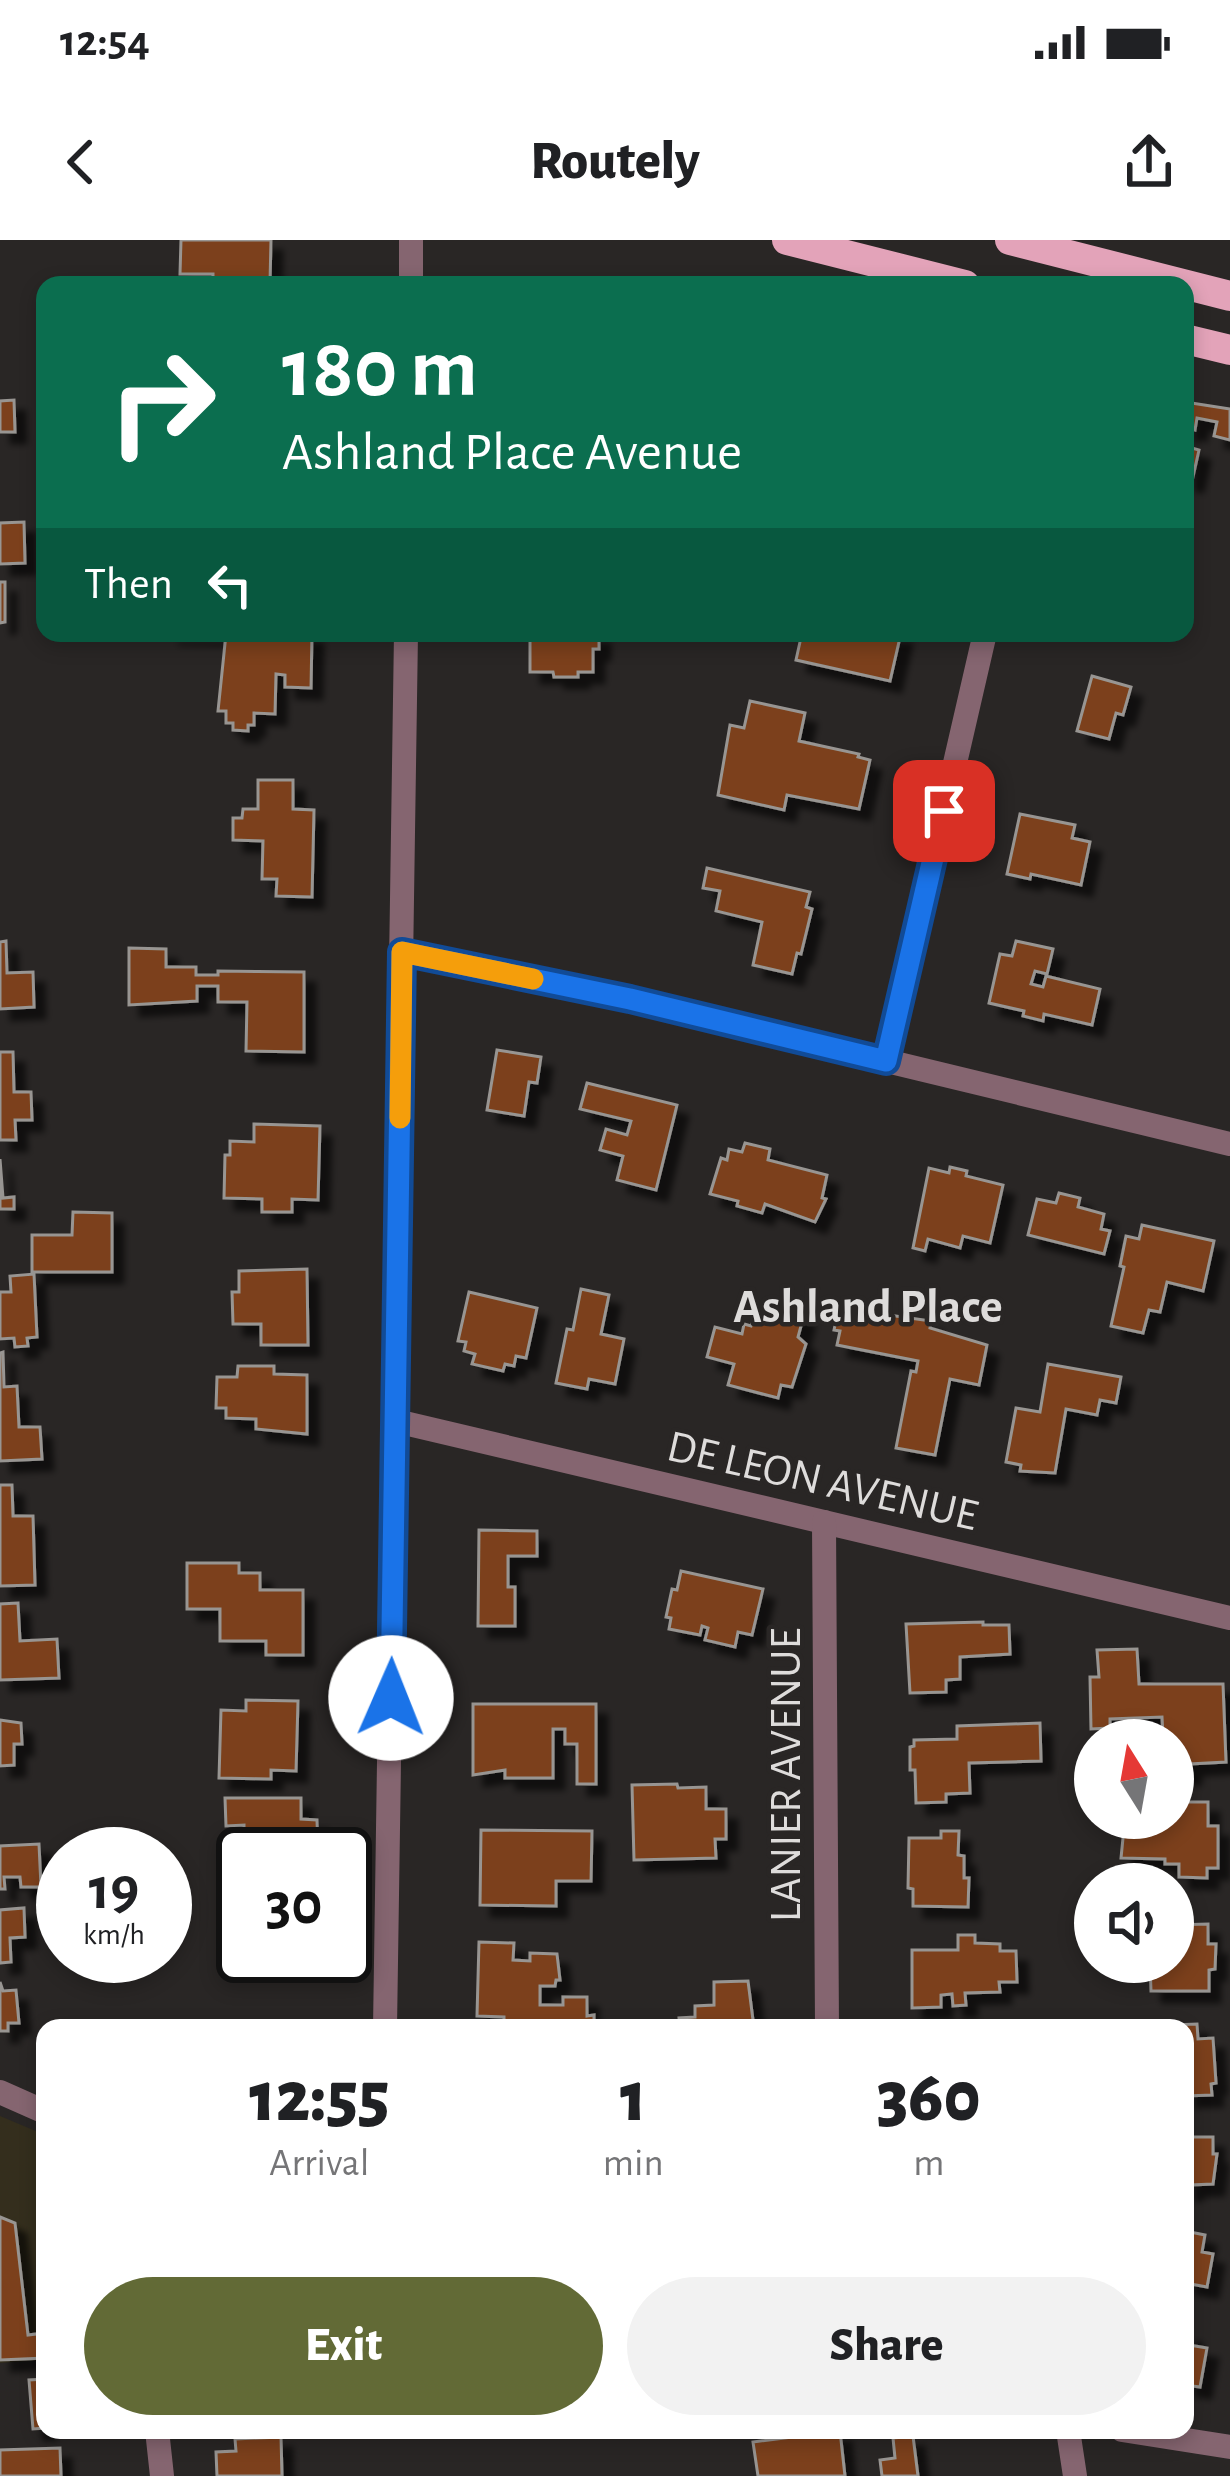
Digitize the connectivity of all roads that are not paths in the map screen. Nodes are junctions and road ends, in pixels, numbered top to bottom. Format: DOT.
graph roads {
  1 [pos="411,240"];
  2 [pos="787,240"];
  3 [pos="1010,240"];
  4 [pos="411,276"];
  5 [pos="929,276"];
  6 [pos="1151,276"];
  7 [pos="1194,287"];
  8 [pos="1230,296"];
  9 [pos="1194,341"];
  10 [pos="1230,350"];
  11 [pos="406,642"];
  12 [pos="983,642"];
  13 [pos="402,952"];
  14 [pos="886,1061"];
  15 [pos="1230,1144"];
  16 [pos="396,1421"];
  17 [pos="824,1522"];
  18 [pos="1230,1618"];
  19 [pos="385,2019"];
  20 [pos="827,2019"];
  21 [pos="0,2092"];
  22 [pos="36,2108"];
  23 [pos="159,2439"];
  24 [pos="1069,2439"];
  25 [pos="1179,2439"];
  26 [pos="1230,2447"];
  27 [pos="162,2476"];
  28 [pos="1075,2476"];
  1 -- 4 [label="street"];
  2 -- 5 [label="main road"];
  3 -- 6 [label="main road"];
  7 -- 8 [label="main road"];
  9 -- 10 [label="main road"];
  11 -- 13 [label="street"];
  12 -- 14 [label="street"];
  13 -- 14 [label="street"];
  13 -- 16 [label="street"];
  14 -- 15 [label="street"];
  16 -- 17 [label="street, DE LEON AVENUE"];
  16 -- 19 [label="street"];
  17 -- 18 [label="street, DE LEON AVENUE"];
  17 -- 20 [label="street, LANIER AVENUE"];
  21 -- 22 [label="street"];
  23 -- 27 [label="street"];
  24 -- 28 [label="street"];
  25 -- 26 [label="street"];
}
